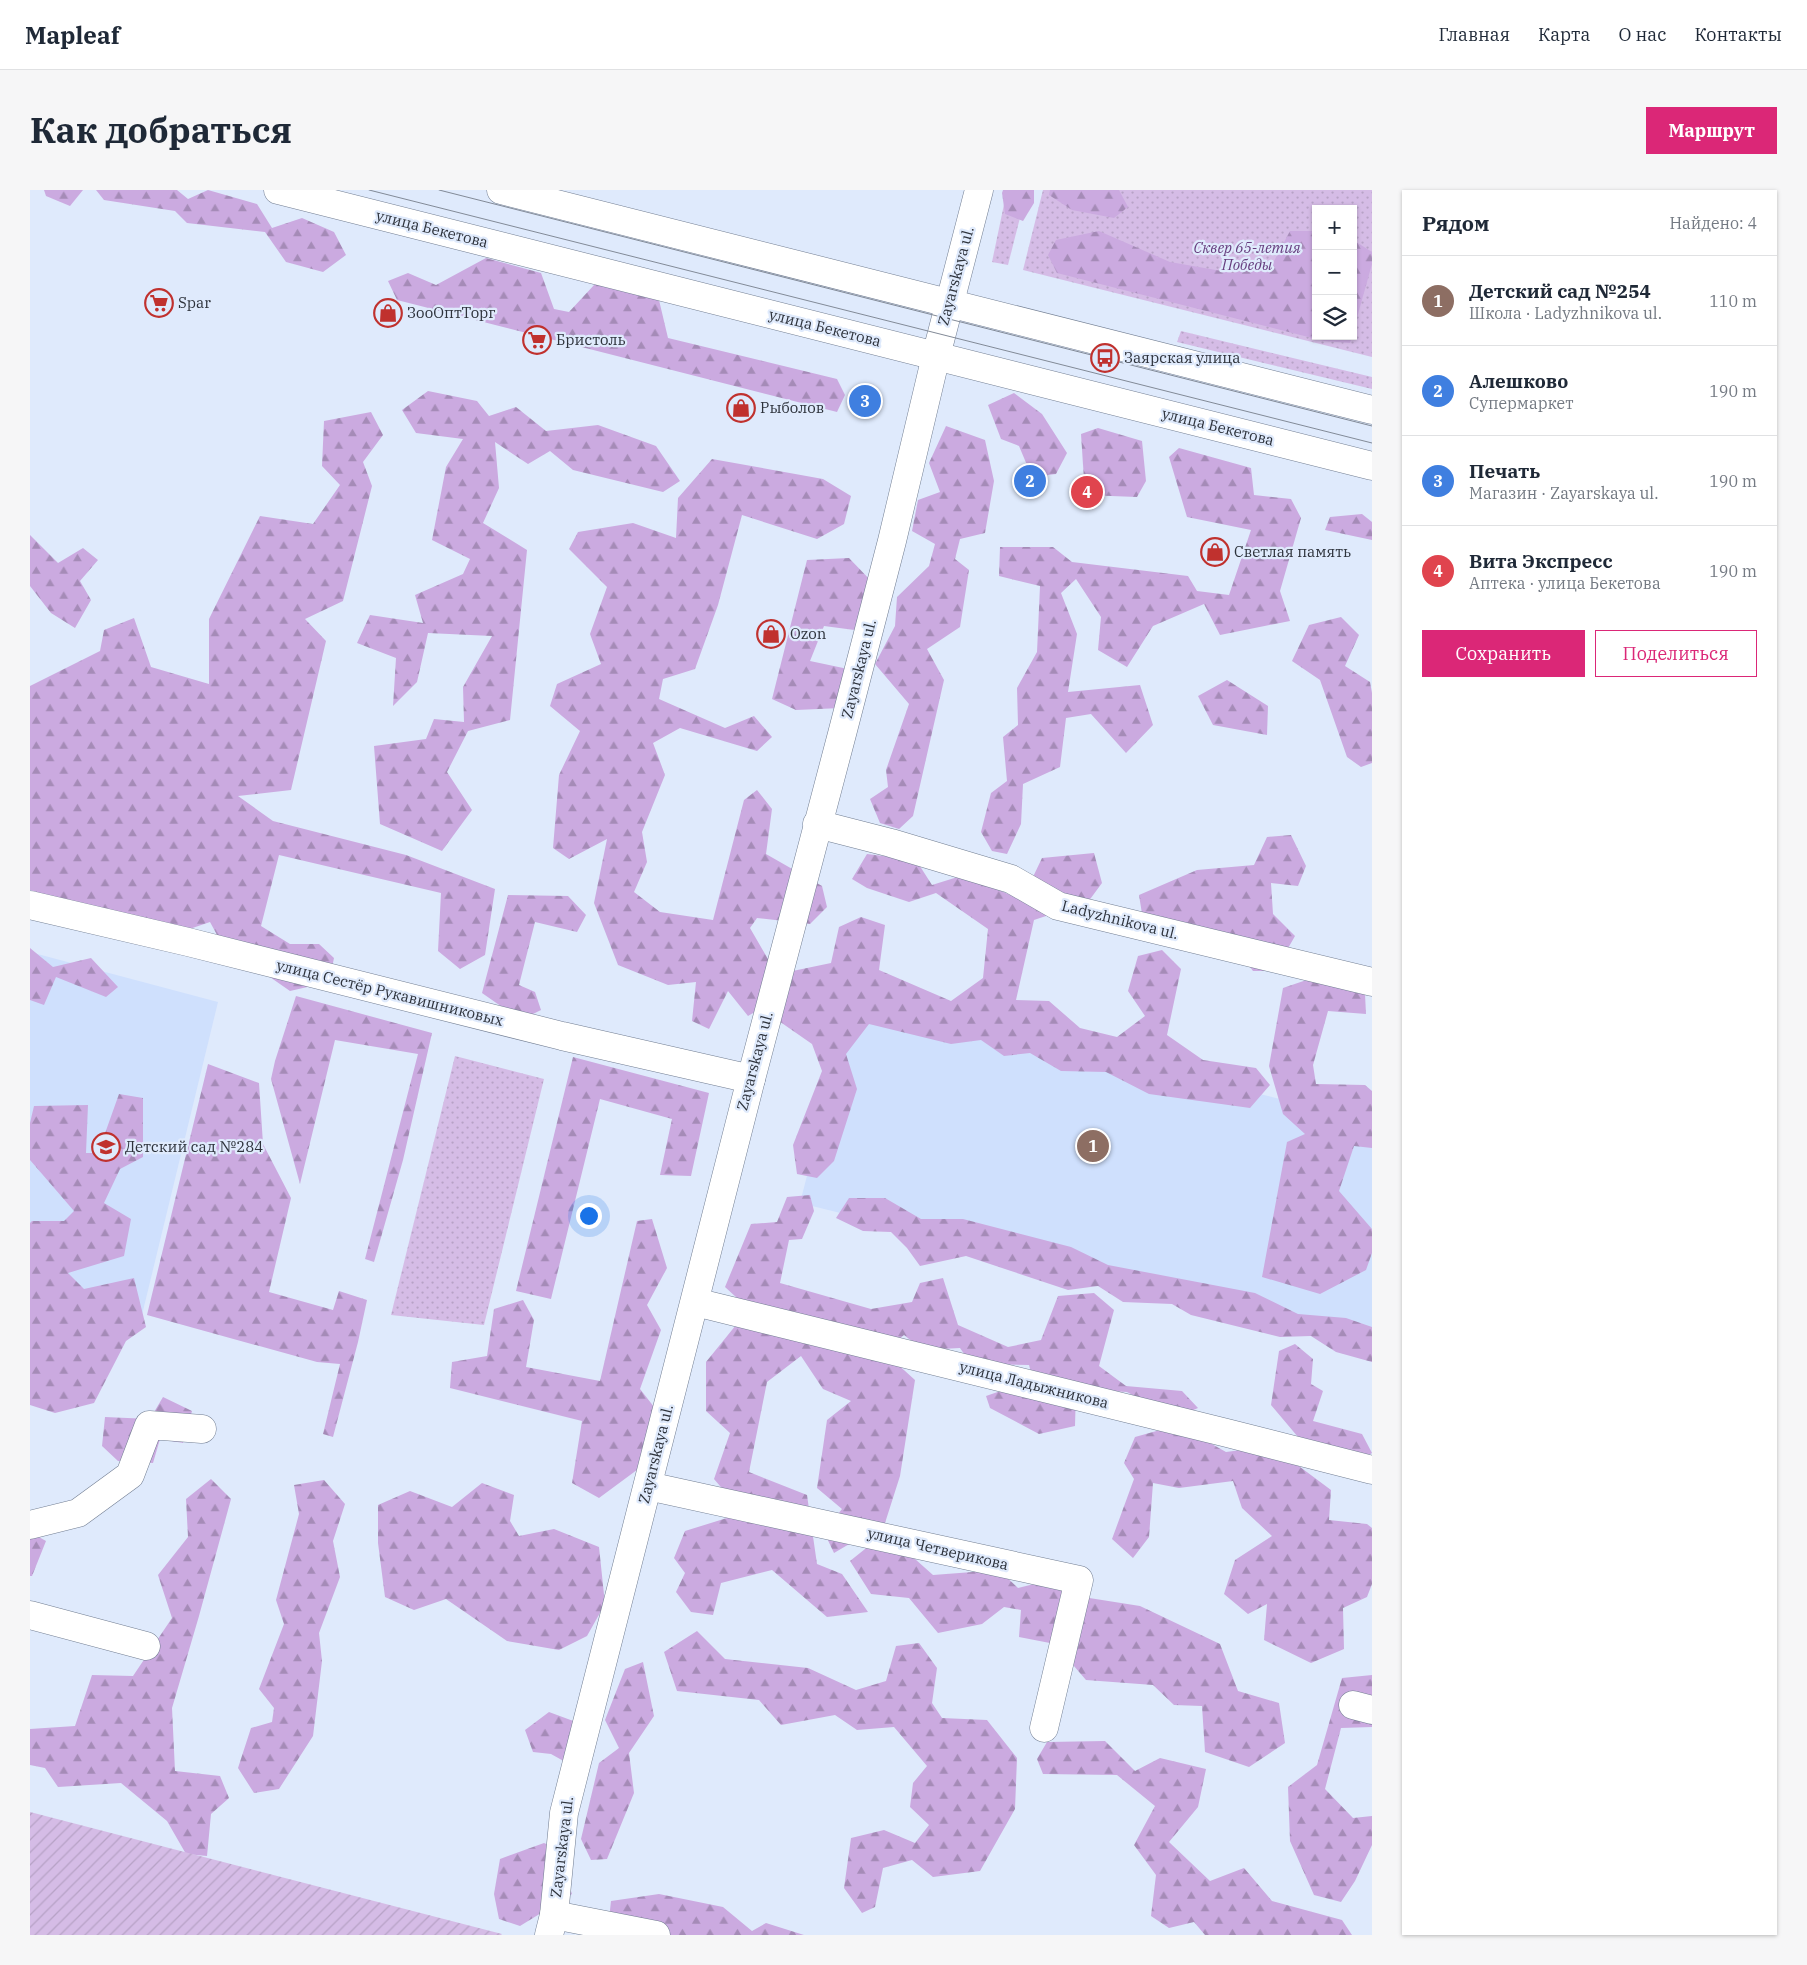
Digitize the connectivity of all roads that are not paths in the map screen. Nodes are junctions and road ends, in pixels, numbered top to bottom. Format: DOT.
graph roads {
  1 [pos="278,190"];
  2 [pos="501,190"];
  3 [pos="979,190"];
  4 [pos="949,303"];
  5 [pos="936,356"];
  6 [pos="1372,410"];
  7 [pos="1372,466"];
  8 [pos="817,824"];
  9 [pos="30,905"];
  10 [pos="1372,982"];
  11 [pos="751,1079"];
  12 [pos="695,1302"];
  13 [pos="202,1429"];
  14 [pos="1372,1470"];
  15 [pos="648,1486"];
  16 [pos="30,1525"];
  17 [pos="30,1615"];
  18 [pos="146,1646"];
  19 [pos="1044,1728"];
  20 [pos="552,1925"];
  21 [pos="656,1935"];
  1 -- 5 [label="street, улица Бекетова"];
  2 -- 4 [label="street"];
  3 -- 4 [label="street, Zayarskaya ul."];
  4 -- 5 [label="street, Zayarskaya ul."];
  4 -- 6 [label="street"];
  5 -- 7 [label="street, улица Бекетова"];
  5 -- 8 [label="street, Zayarskaya ul."];
  8 -- 10 [label="street, Ladyzhnikova ul."];
  8 -- 11 [label="street, Zayarskaya ul."];
  9 -- 11 [label="street, улица Сестёр Рукавишниковых"];
  11 -- 12 [label="street, Zayarskaya ul."];
  12 -- 14 [label="street, улица Ладыжникова"];
  12 -- 15 [label="street, Zayarskaya ul."];
  13 -- 16 [label="street"];
  15 -- 19 [label="street, улица Четверикова"];
  15 -- 20 [label="street, Zayarskaya ul."];
  17 -- 18 [label="street"];
  20 -- 21 [label="street"];
}
